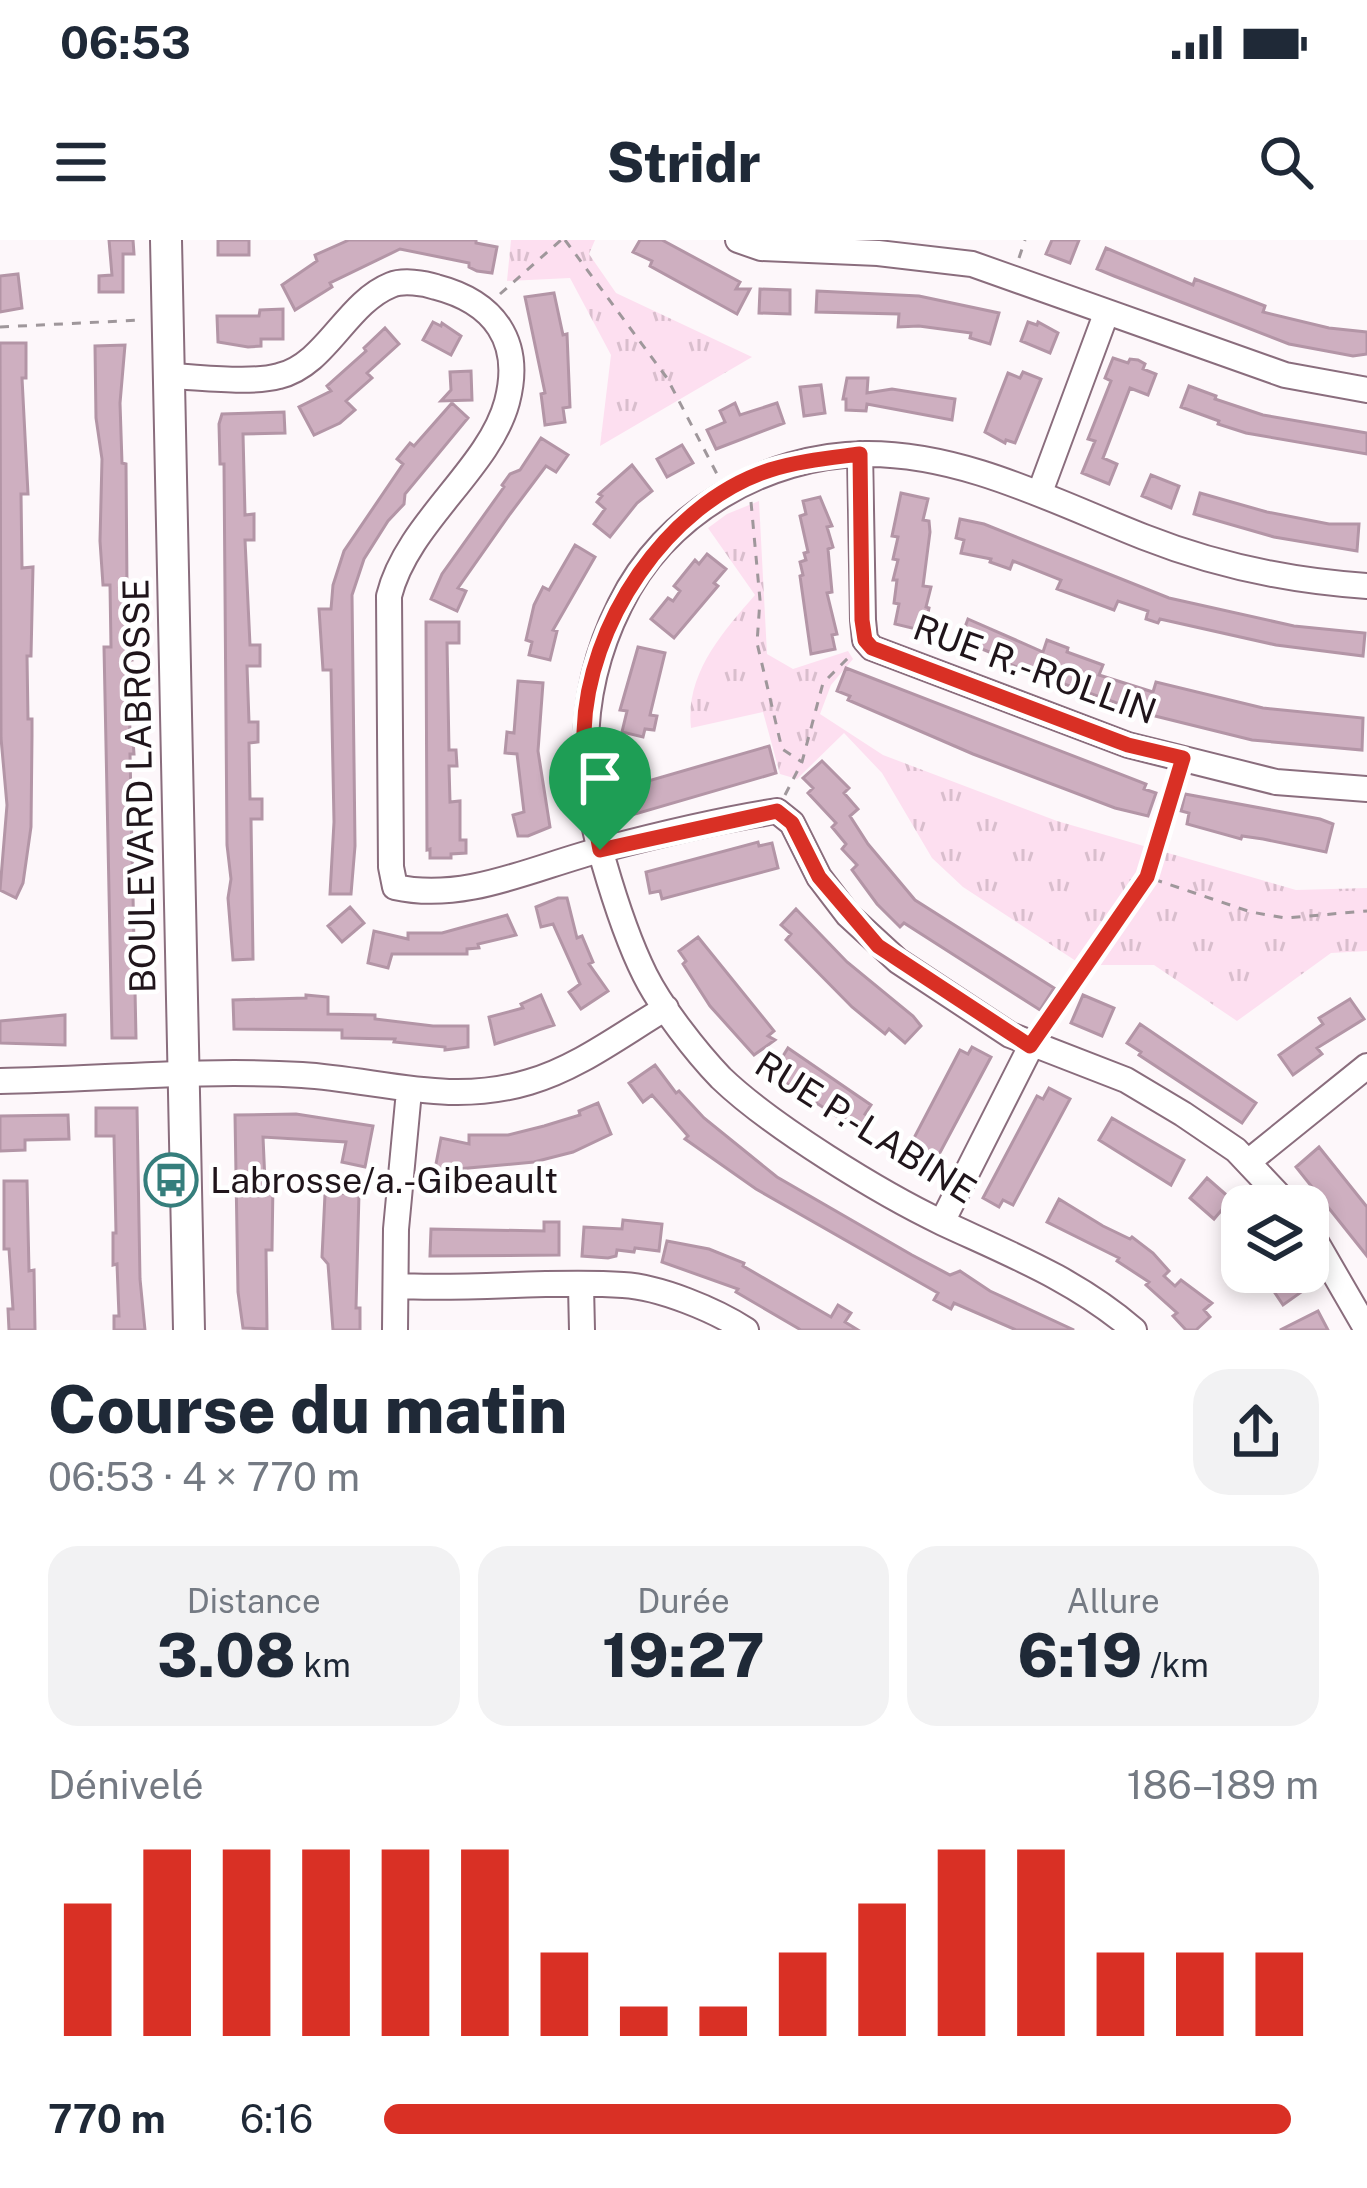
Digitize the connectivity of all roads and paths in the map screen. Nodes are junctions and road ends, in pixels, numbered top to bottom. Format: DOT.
graph roads {
  1 [pos="166,240"];
  2 [pos="563,240"];
  3 [pos="738,240"];
  4 [pos="485,308"];
  5 [pos="1106,314"];
  6 [pos="168,320"];
  7 [pos="0,327"];
  8 [pos="169,376"];
  9 [pos="1367,390"];
  10 [pos="860,454"];
  11 [pos="718,477"];
  12 [pos="749,480"];
  13 [pos="1040,492"];
  14 [pos="1367,586"];
  15 [pos="865,640"];
  16 [pos="1183,758"];
  17 [pos="802,762"];
  18 [pos="1367,789"];
  19 [pos="777,811"];
  20 [pos="600,850"];
  21 [pos="1147,877"];
  22 [pos="1367,911"];
  23 [pos="666,1008"];
  24 [pos="1030,1046"];
  25 [pos="1367,1066"];
  26 [pos="184,1076"];
  27 [pos="0,1081"];
  28 [pos="409,1091"];
  29 [pos="1248,1162"];
  30 [pos="1269,1185"];
  31 [pos="942,1222"];
  32 [pos="1329,1265"];
  33 [pos="397,1286"];
  34 [pos="581,1286"];
  35 [pos="189,1330"];
  36 [pos="395,1330"];
  37 [pos="582,1330"];
  38 [pos="746,1330"];
  39 [pos="1134,1330"];
  40 [pos="1366,1330"];
  1 -- 6 [label="main road, BOULEVARD LABROSSE"];
  2 -- 4 [label="path"];
  2 -- 11 [label="path"];
  3 -- 5 [label="street"];
  4 -- 8 [label="street"];
  4 -- 20 [label="street"];
  5 -- 9 [label="street"];
  5 -- 13 [label="street"];
  6 -- 7 [label="path"];
  6 -- 8 [label="main road, BOULEVARD LABROSSE"];
  8 -- 26 [label="main road, BOULEVARD LABROSSE"];
  10 -- 12 [label="street, RUE P.-LABINE"];
  10 -- 13 [label="street, RUE P.-LABINE"];
  10 -- 15 [label="street, RUE R.-ROLLIN"];
  12 -- 17 [label="path"];
  12 -- 20 [label="street, RUE P.-LABINE"];
  13 -- 14 [label="street, RUE P.-LABINE"];
  15 -- 16 [label="street, RUE R.-ROLLIN"];
  15 -- 17 [label="path"];
  16 -- 18 [label="street, RUE R.-ROLLIN"];
  16 -- 21 [label="path"];
  17 -- 19 [label="path"];
  19 -- 20 [label="street"];
  19 -- 24 [label="street"];
  20 -- 23 [label="street, RUE P.-LABINE"];
  21 -- 22 [label="path"];
  21 -- 24 [label="path"];
  23 -- 28 [label="street"];
  23 -- 31 [label="street, RUE P.-LABINE"];
  24 -- 29 [label="street"];
  24 -- 31 [label="street"];
  25 -- 29 [label="street"];
  26 -- 27 [label="street"];
  26 -- 28 [label="street"];
  26 -- 35 [label="main road, BOULEVARD LABROSSE"];
  28 -- 33 [label="street"];
  29 -- 30 [label="street"];
  31 -- 39 [label="street, RUE P.-LABINE"];
  32 -- 40 [label="street"];
  33 -- 34 [label="street"];
  33 -- 36 [label="street"];
  34 -- 37 [label="street"];
  34 -- 38 [label="street"];
}
